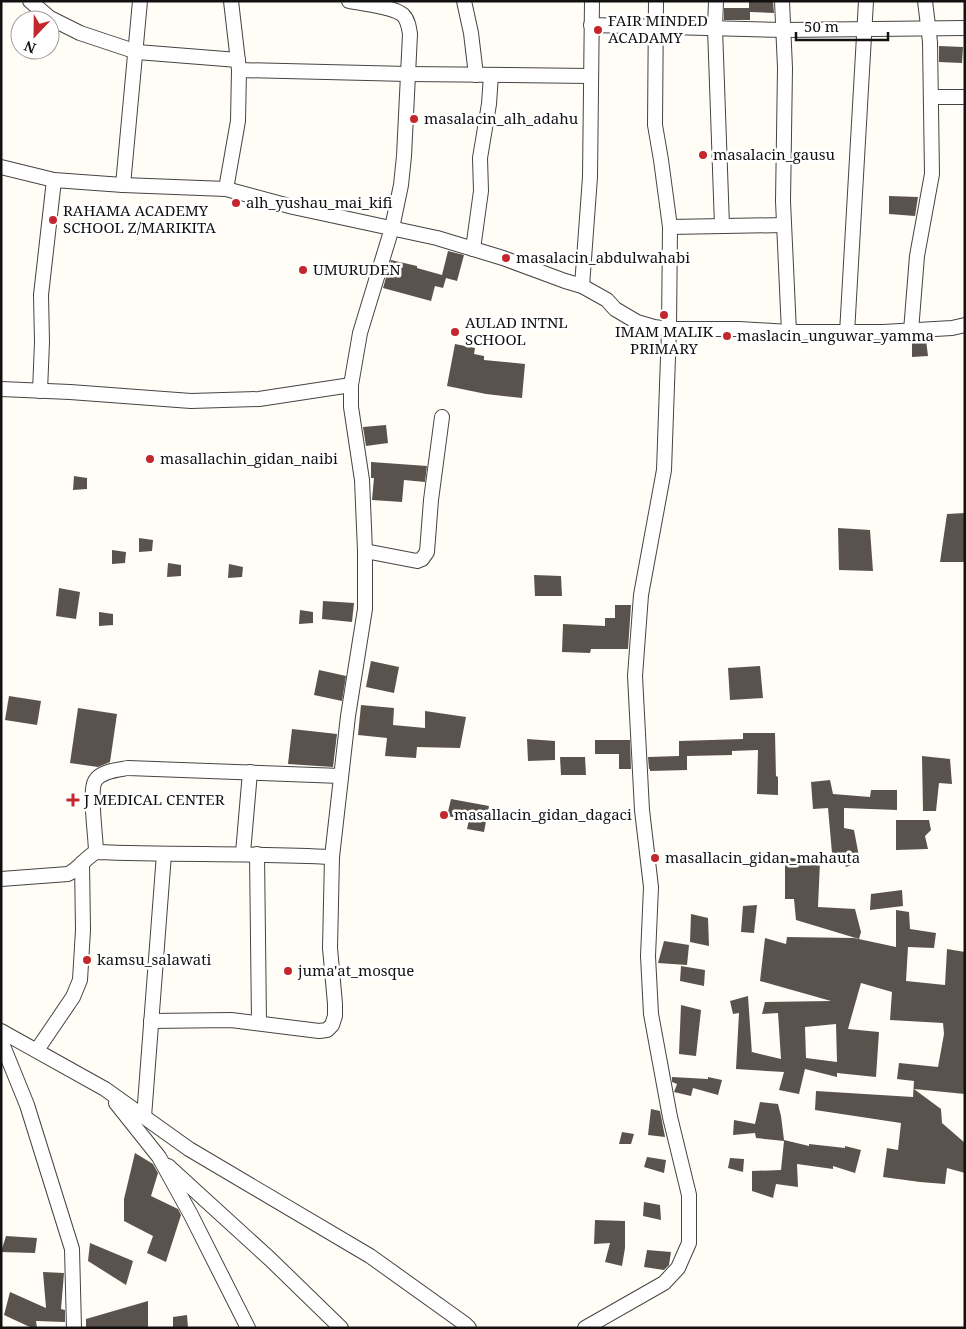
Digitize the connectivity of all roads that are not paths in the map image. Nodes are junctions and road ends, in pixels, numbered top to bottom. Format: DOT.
graph roads {
  1 [pos="30,1"];
  2 [pos="140,1"];
  3 [pos="231,1"];
  4 [pos="349,1"];
  5 [pos="464,1"];
  6 [pos="592,1"];
  7 [pos="656,1"];
  8 [pos="716,1"];
  9 [pos="782,1"];
  10 [pos="866,1"];
  11 [pos="925,1"];
  12 [pos="592,25"];
  13 [pos="656,27"];
  14 [pos="715,28"];
  15 [pos="928,28"];
  16 [pos="965,28"];
  17 [pos="865,29"];
  18 [pos="784,30"];
  19 [pos="136,52"];
  20 [pos="238,65"];
  21 [pos="408,74"];
  22 [pos="476,75"];
  23 [pos="491,75"];
  24 [pos="590,76"];
  25 [pos="931,97"];
  26 [pos="965,98"];
  27 [pos="1,167"];
  28 [pos="54,180"];
  29 [pos="122,185"];
  30 [pos="226,189"];
  31 [pos="784,225"];
  32 [pos="722,226"];
  33 [pos="670,227"];
  34 [pos="392,228"];
  35 [pos="473,249"];
  36 [pos="582,286"];
  37 [pos="965,324"];
  38 [pos="669,329"];
  39 [pos="911,331"];
  40 [pos="789,332"];
  41 [pos="847,333"];
  42 [pos="351,385"];
  43 [pos="1,390"];
  44 [pos="40,391"];
  45 [pos="442,417"];
  46 [pos="365,551"];
  47 [pos="250,772"];
  48 [pos="341,776"];
  49 [pos="96,852"];
  50 [pos="164,854"];
  51 [pos="250,854"];
  52 [pos="332,857"];
  53 [pos="82,863"];
  54 [pos="1,879"];
  55 [pos="151,1020"];
  56 [pos="259,1022"];
  57 [pos="1,1031"];
  58 [pos="1,1041"];
  59 [pos="37,1050"];
  60 [pos="104,1089"];
  61 [pos="144,1117"];
  62 [pos="159,1157"];
  63 [pos="74,1328"];
  64 [pos="248,1328"];
  65 [pos="341,1328"];
  66 [pos="469,1328"];
  67 [pos="585,1328"];
  1 -- 19 [label="street"];
  2 -- 19 [label="street"];
  3 -- 20 [label="street"];
  4 -- 21 [label="street"];
  5 -- 22 [label="street"];
  6 -- 12 [label="street"];
  7 -- 13 [label="street"];
  8 -- 14 [label="street"];
  9 -- 18 [label="street"];
  10 -- 17 [label="street"];
  11 -- 15 [label="street"];
  12 -- 13 [label="street"];
  12 -- 24 [label="street"];
  13 -- 14 [label="street"];
  13 -- 33 [label="street"];
  14 -- 18 [label="street"];
  14 -- 32 [label="street"];
  15 -- 16 [label="street"];
  15 -- 17 [label="street"];
  15 -- 25 [label="street"];
  17 -- 18 [label="street"];
  17 -- 41 [label="street"];
  18 -- 31 [label="street"];
  19 -- 20 [label="street"];
  19 -- 29 [label="street"];
  20 -- 21 [label="street"];
  20 -- 30 [label="street"];
  21 -- 22 [label="street"];
  21 -- 34 [label="street"];
  22 -- 23 [label="street"];
  23 -- 24 [label="street"];
  23 -- 35 [label="street"];
  24 -- 36 [label="street"];
  25 -- 26 [label="street"];
  25 -- 39 [label="street"];
  27 -- 28 [label="street"];
  28 -- 29 [label="street"];
  28 -- 44 [label="street"];
  29 -- 30 [label="street"];
  30 -- 34 [label="street"];
  31 -- 32 [label="street"];
  31 -- 40 [label="street"];
  32 -- 33 [label="street"];
  33 -- 38 [label="street"];
  34 -- 35 [label="street"];
  34 -- 42 [label="street"];
  35 -- 36 [label="street"];
  36 -- 38 [label="street"];
  37 -- 39 [label="street"];
  38 -- 40 [label="street"];
  38 -- 67 [label="street"];
  39 -- 41 [label="street"];
  40 -- 41 [label="street"];
  42 -- 44 [label="street"];
  42 -- 46 [label="street"];
  43 -- 44 [label="street"];
  45 -- 46 [label="street"];
  46 -- 48 [label="street"];
  47 -- 48 [label="street"];
  47 -- 49 [label="street"];
  47 -- 51 [label="street"];
  48 -- 52 [label="street"];
  49 -- 50 [label="street"];
  49 -- 53 [label="street"];
  50 -- 51 [label="street"];
  50 -- 55 [label="street"];
  51 -- 52 [label="street"];
  51 -- 56 [label="street"];
  52 -- 56 [label="street"];
  53 -- 54 [label="street"];
  53 -- 59 [label="street"];
  55 -- 56 [label="street"];
  55 -- 61 [label="street"];
  57 -- 59 [label="street"];
  58 -- 63 [label="street"];
  59 -- 60 [label="street"];
  60 -- 61 [label="street"];
  60 -- 62 [label="street"];
  61 -- 66 [label="street"];
  62 -- 64 [label="street"];
  62 -- 65 [label="street"];
}
